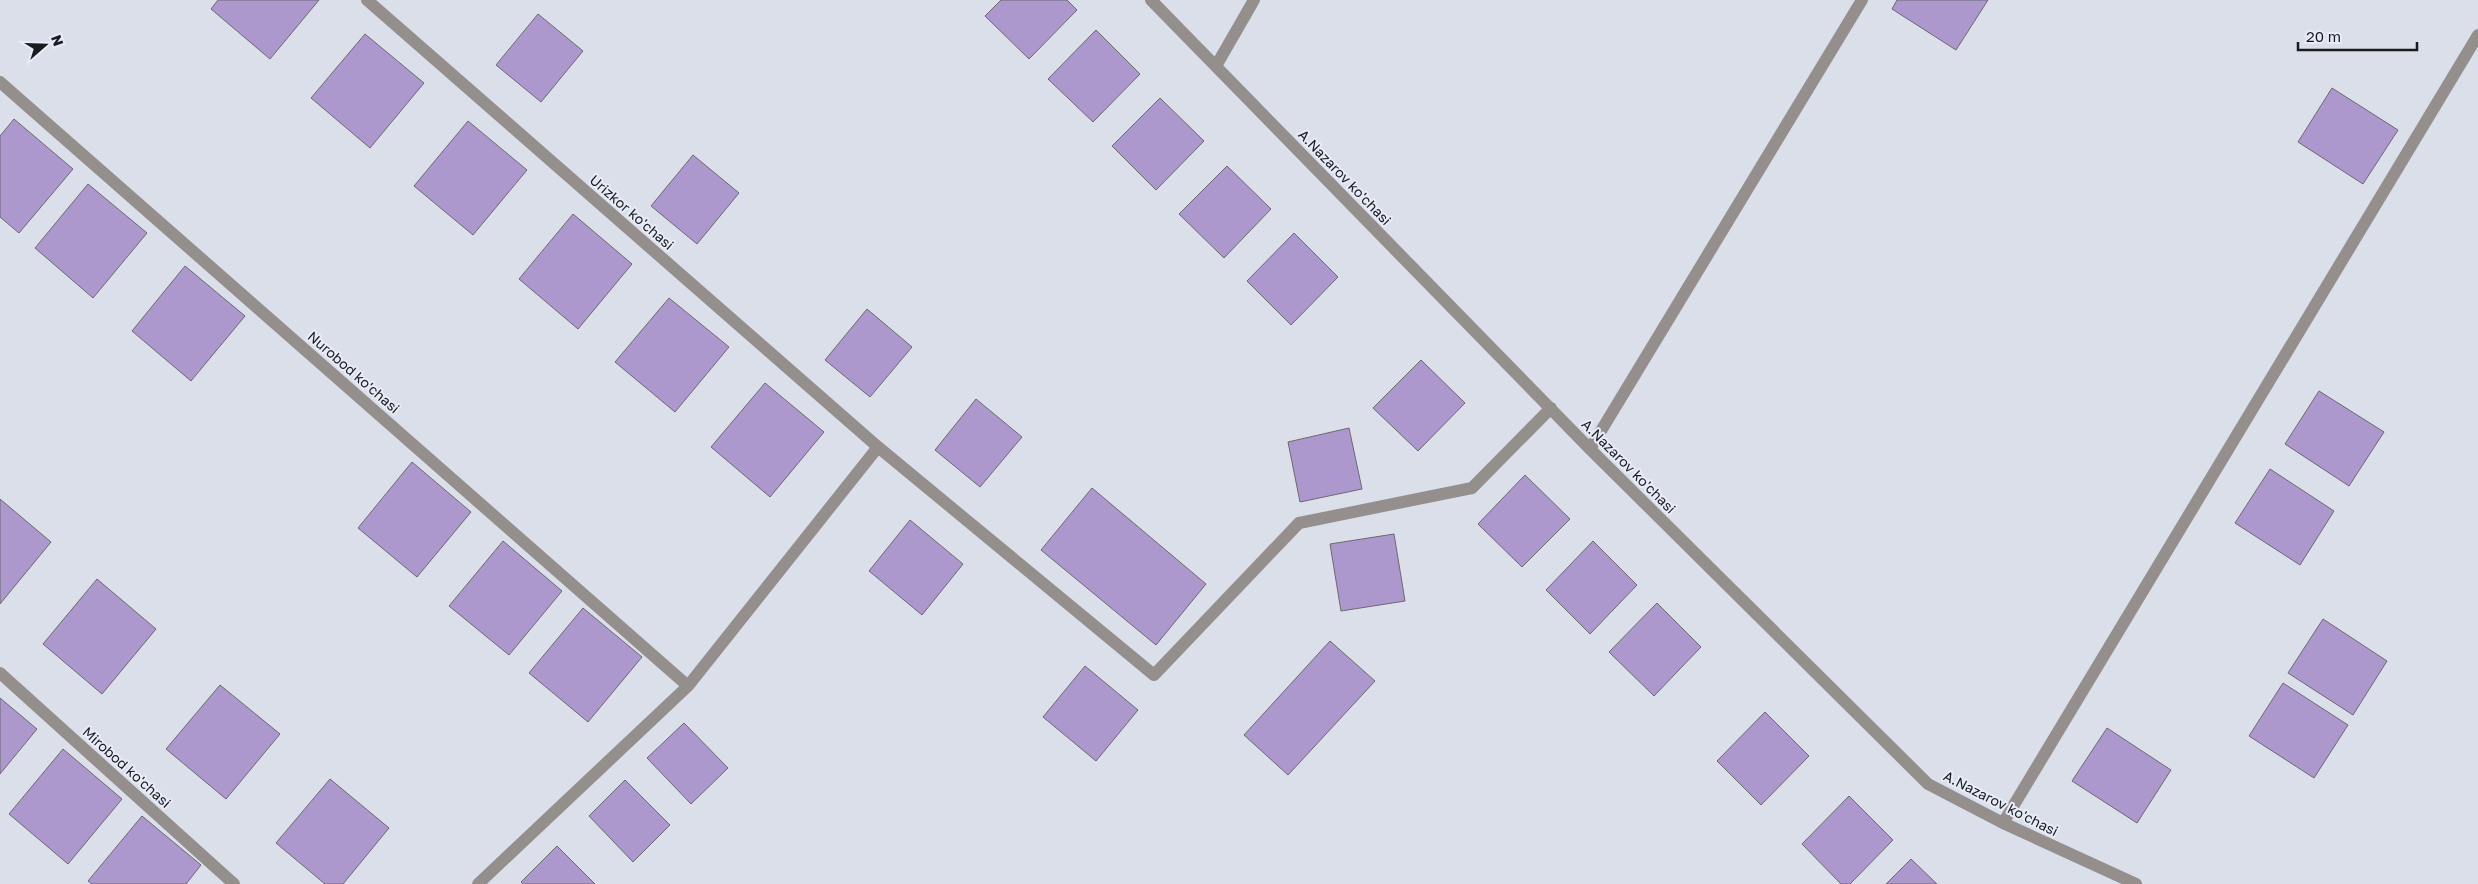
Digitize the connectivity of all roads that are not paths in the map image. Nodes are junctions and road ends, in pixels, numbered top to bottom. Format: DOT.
graph roads {
  1 [pos="367,0"];
  2 [pos="1152,0"];
  3 [pos="1254,0"];
  4 [pos="1862,0"];
  5 [pos="2478,35"];
  6 [pos="1216,66"];
  7 [pos="0,82"];
  8 [pos="1551,408"];
  9 [pos="878,447"];
  10 [pos="1590,449"];
  11 [pos="0,673"];
  12 [pos="688,686"];
  13 [pos="2003,824"];
  14 [pos="234,884"];
  15 [pos="478,884"];
  16 [pos="2136,884"];
  1 -- 9 [label="street, Urizkor ko'chasi"];
  2 -- 6 [label="street, A.Nazarov ko'chasi"];
  3 -- 6 [label="street"];
  4 -- 10 [label="street"];
  5 -- 13 [label="street"];
  6 -- 8 [label="street, A.Nazarov ko'chasi"];
  7 -- 12 [label="street, Nurobod ko'chasi"];
  8 -- 9 [label="street, Urizkor ko'chasi"];
  8 -- 10 [label="street, A.Nazarov ko'chasi"];
  9 -- 12 [label="street"];
  10 -- 13 [label="street, A.Nazarov ko'chasi"];
  11 -- 14 [label="street, Mirobod ko'chasi"];
  12 -- 15 [label="street"];
  13 -- 16 [label="street, A.Nazarov ko'chasi"];
}
